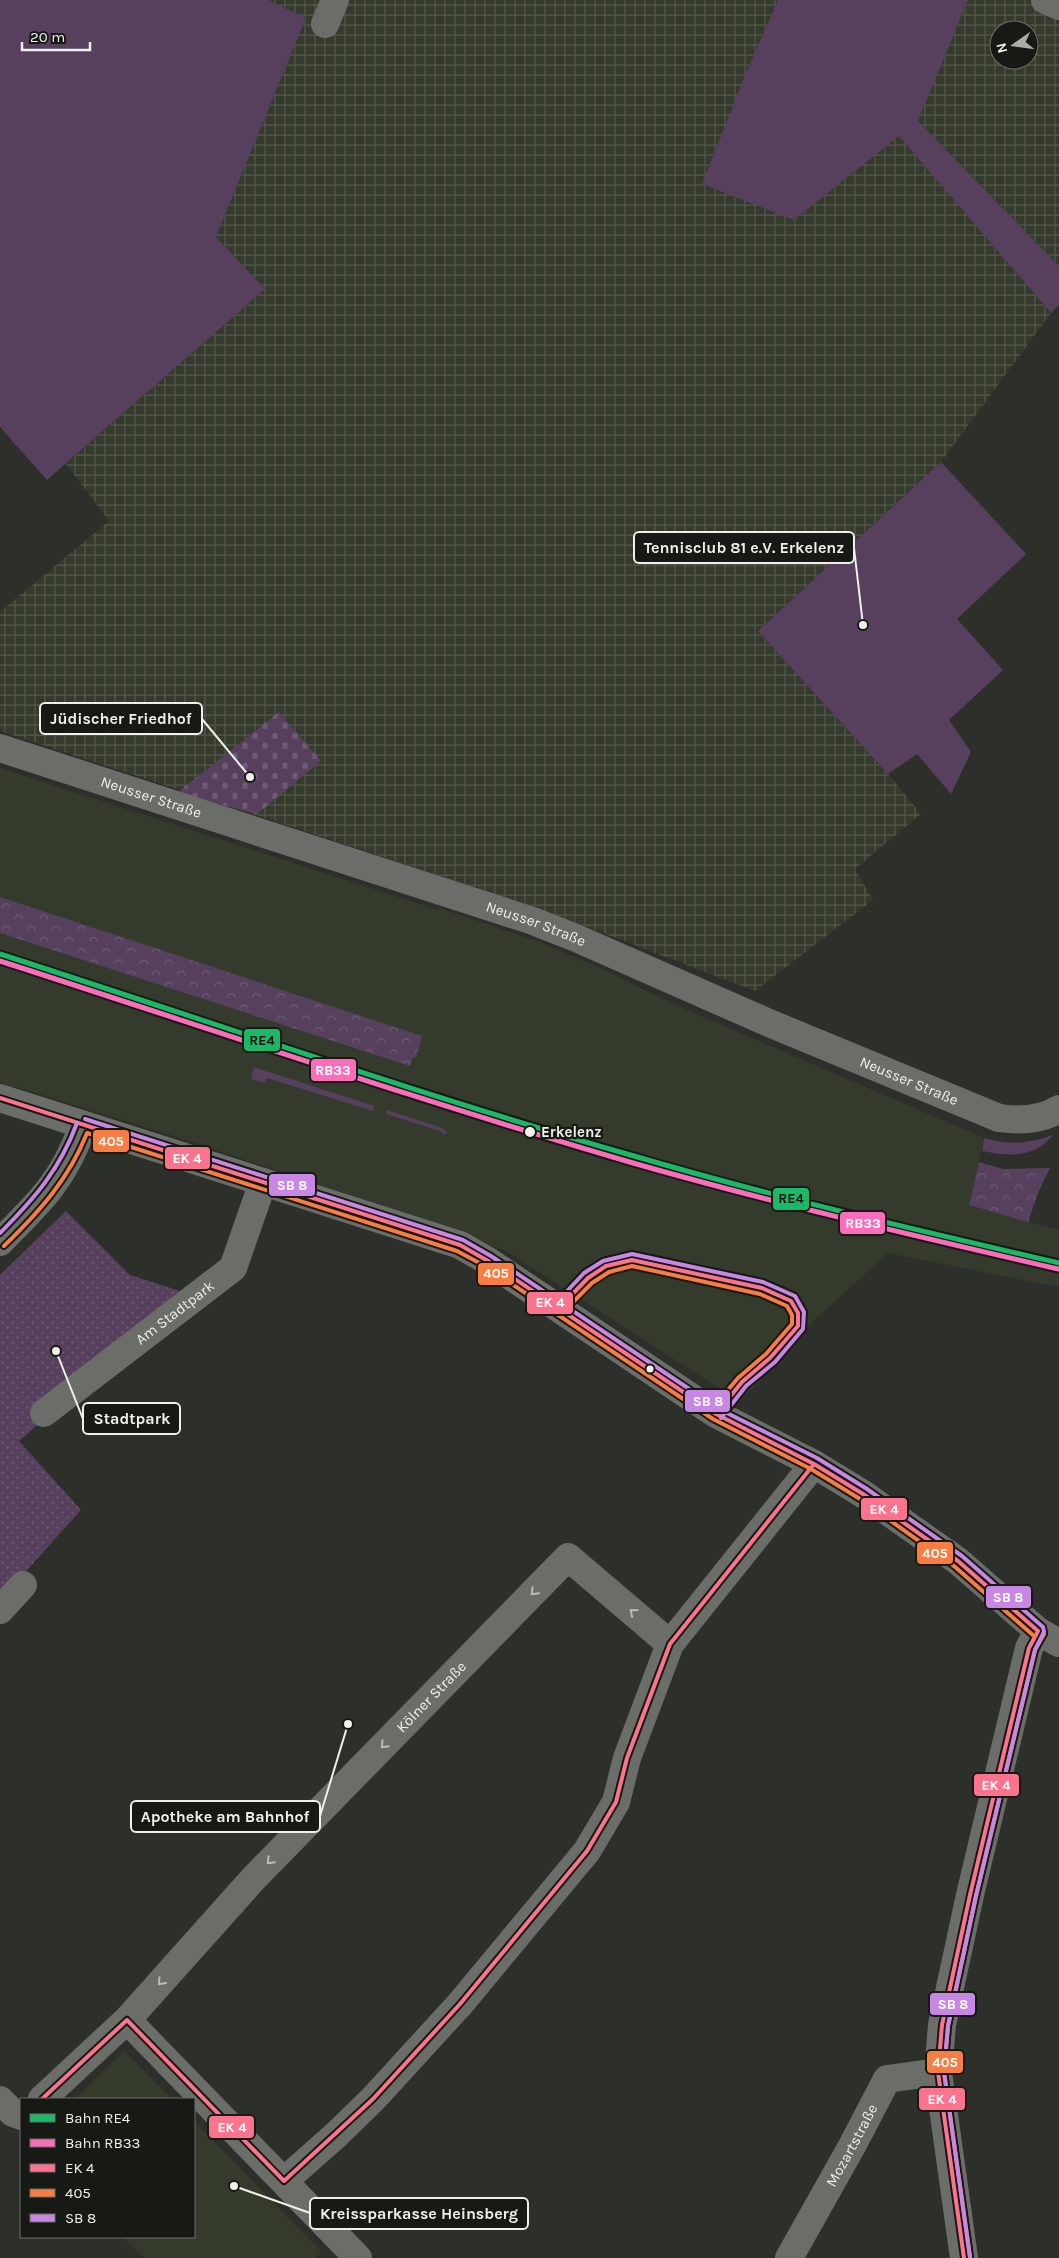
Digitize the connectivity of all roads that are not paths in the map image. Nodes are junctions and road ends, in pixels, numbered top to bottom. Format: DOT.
graph roads {
  1 [pos="1045,0"];
  2 [pos="1059,6"];
  3 [pos="0,748"];
  4 [pos="0,1098"];
  5 [pos="1059,1109"];
  6 [pos="83,1125"];
  7 [pos="263,1182"];
  8 [pos="0,1242"];
  9 [pos="44,1413"];
  10 [pos="814,1464"];
  11 [pos="23,1585"];
  12 [pos="0,1610"];
  13 [pos="1049,1637"];
  14 [pos="670,1644"];
  15 [pos="127,2020"];
  16 [pos="938,2072"];
  17 [pos="43,2098"];
  18 [pos="284,2181"];
  19 [pos="358,2258"];
  20 [pos="789,2258"];
  21 [pos="964,2258"];
  1 -- 2 [label="street"];
  3 -- 5 [label="street, Neusser Straße"];
  4 -- 6 [label="street"];
  6 -- 7 [label="street"];
  6 -- 8 [label="street"];
  7 -- 9 [label="street, Am Stadtpark"];
  7 -- 10 [label="street"];
  10 -- 13 [label="street"];
  10 -- 14 [label="street"];
  11 -- 12 [label="street"];
  13 -- 16 [label="street"];
  14 -- 15 [label="street, Kölner Straße, one-way"];
  14 -- 18 [label="street"];
  15 -- 17 [label="street, Kölner Straße"];
  15 -- 18 [label="street"];
  16 -- 20 [label="street, Mozartstraße"];
  16 -- 21 [label="street"];
  18 -- 19 [label="street"];
}
